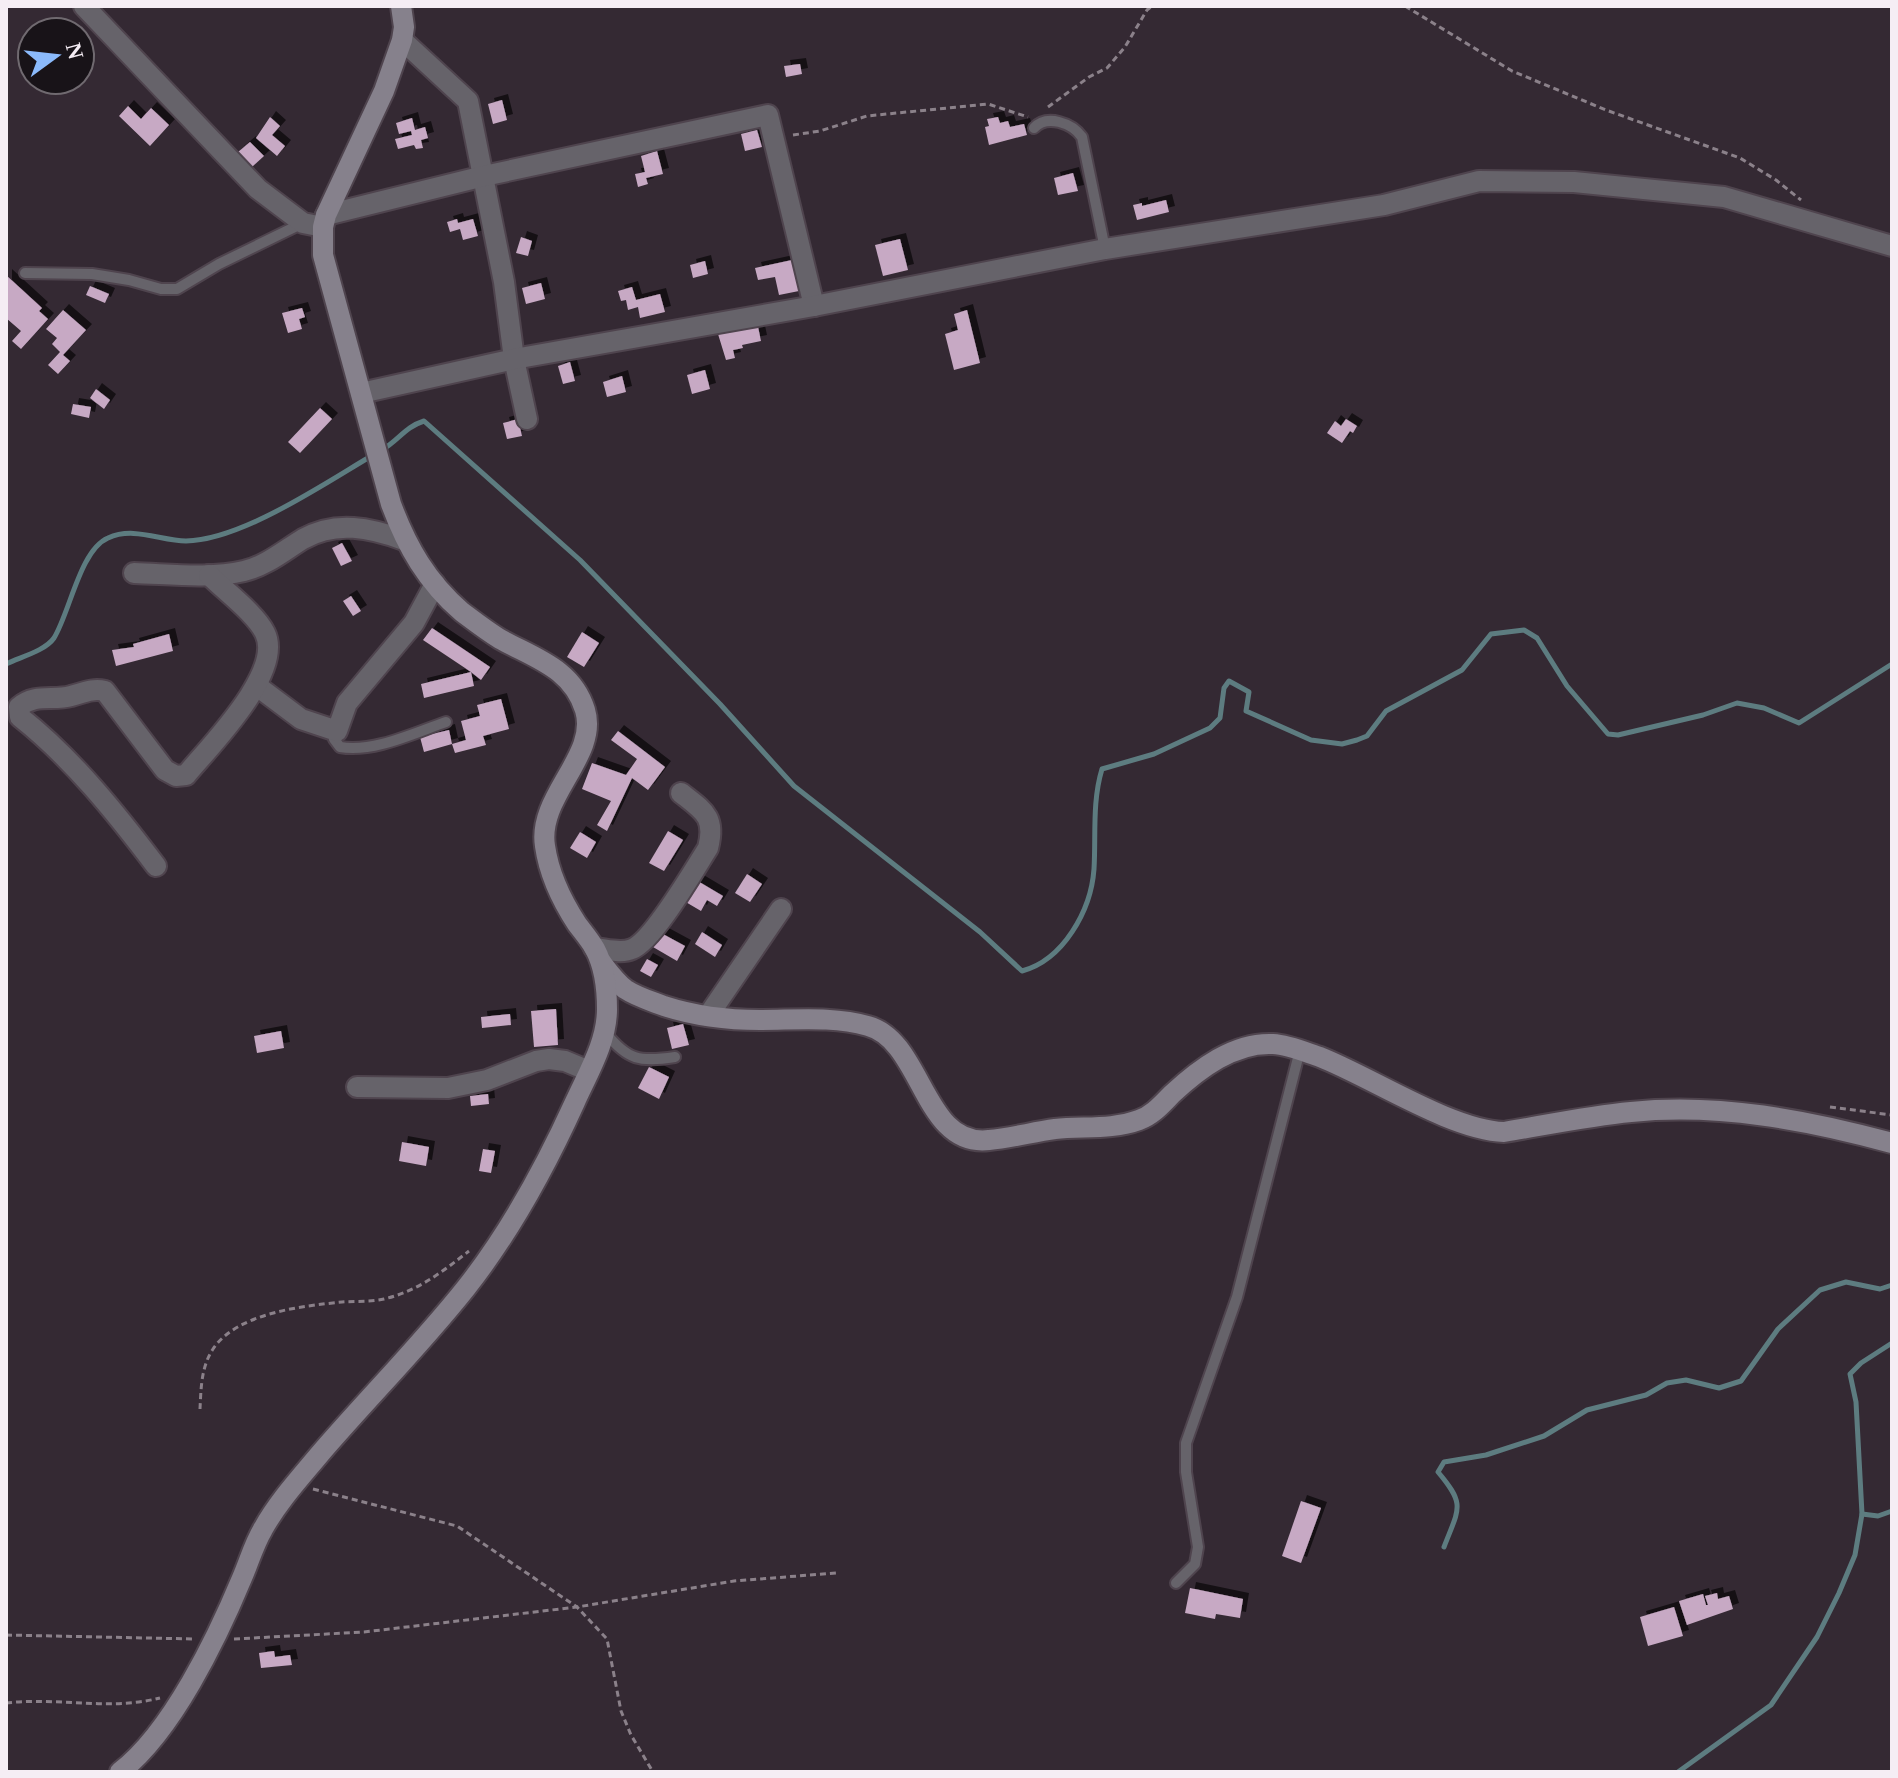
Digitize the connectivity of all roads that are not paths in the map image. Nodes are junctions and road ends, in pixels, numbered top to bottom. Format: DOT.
graph roads {
  1 [pos="84,6"];
  2 [pos="401,6"];
  3 [pos="402,40"];
  4 [pos="1039,122"];
  5 [pos="484,176"];
  6 [pos="317,222"];
  7 [pos="1892,246"];
  8 [pos="1105,249"];
  9 [pos="25,273"];
  10 [pos="814,306"];
  11 [pos="514,359"];
  12 [pos="361,393"];
  13 [pos="527,419"];
  14 [pos="404,540"];
  15 [pos="134,573"];
  16 [pos="209,575"];
  17 [pos="435,584"];
  18 [pos="257,686"];
  19 [pos="446,722"];
  20 [pos="337,731"];
  21 [pos="681,793"];
  22 [pos="156,866"];
  23 [pos="781,909"];
  24 [pos="598,955"];
  25 [pos="708,1016"];
  26 [pos="605,1032"];
  27 [pos="1300,1050"];
  28 [pos="675,1057"];
  29 [pos="589,1071"];
  30 [pos="357,1087"];
  31 [pos="1892,1143"];
  32 [pos="1176,1583"];
  33 [pos="120,1772"];
  1 -- 6 [label="street"];
  2 -- 3 [label="street"];
  3 -- 5 [label="street"];
  3 -- 6 [label="street"];
  4 -- 8 [label="lane"];
  5 -- 6 [label="street"];
  5 -- 10 [label="street"];
  5 -- 11 [label="street"];
  6 -- 9 [label="lane"];
  6 -- 12 [label="street"];
  7 -- 8 [label="street"];
  8 -- 10 [label="street"];
  10 -- 11 [label="street"];
  11 -- 12 [label="street"];
  11 -- 13 [label="street"];
  12 -- 14 [label="street"];
  14 -- 16 [label="street"];
  14 -- 17 [label="street"];
  15 -- 16 [label="street"];
  16 -- 18 [label="street"];
  17 -- 20 [label="street"];
  17 -- 24 [label="street"];
  18 -- 20 [label="street"];
  18 -- 22 [label="street"];
  19 -- 20 [label="lane"];
  21 -- 24 [label="street"];
  23 -- 25 [label="street"];
  24 -- 25 [label="street"];
  24 -- 26 [label="street"];
  25 -- 27 [label="street"];
  26 -- 28 [label="lane"];
  26 -- 29 [label="street"];
  27 -- 31 [label="street"];
  27 -- 32 [label="lane"];
  29 -- 30 [label="street"];
  29 -- 33 [label="street"];
}
